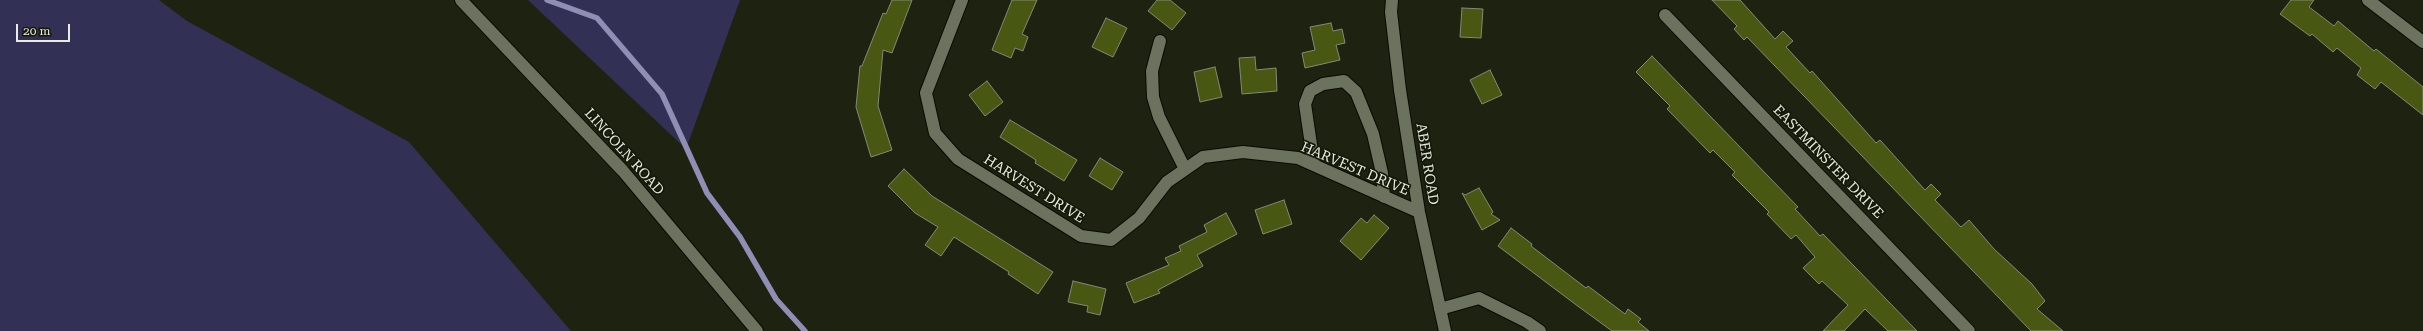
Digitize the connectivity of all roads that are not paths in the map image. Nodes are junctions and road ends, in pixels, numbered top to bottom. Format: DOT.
graph roads {
  1 [pos="461,0"];
  2 [pos="962,0"];
  3 [pos="1392,0"];
  4 [pos="2368,0"];
  5 [pos="1665,15"];
  6 [pos="1160,41"];
  7 [pos="2423,42"];
  8 [pos="1314,165"];
  9 [pos="1185,169"];
  10 [pos="1384,197"];
  11 [pos="1419,212"];
  12 [pos="1440,309"];
  13 [pos="757,331"];
  14 [pos="1445,331"];
  15 [pos="1540,331"];
  16 [pos="1969,331"];
  1 -- 13 [label="street, LINCOLN ROAD"];
  2 -- 9 [label="street, HARVEST DRIVE"];
  3 -- 11 [label="street, ABER ROAD"];
  4 -- 7 [label="street"];
  5 -- 16 [label="street, EASTMINSTER DRIVE"];
  6 -- 9 [label="street"];
  8 -- 9 [label="street, HARVEST DRIVE"];
  8 -- 10 [label="street, HARVEST DRIVE"];
  8 -- 10 [label="street"];
  10 -- 11 [label="street, HARVEST DRIVE"];
  11 -- 12 [label="street, ABER ROAD"];
  12 -- 14 [label="street, ABER ROAD"];
  12 -- 15 [label="street"];
}
